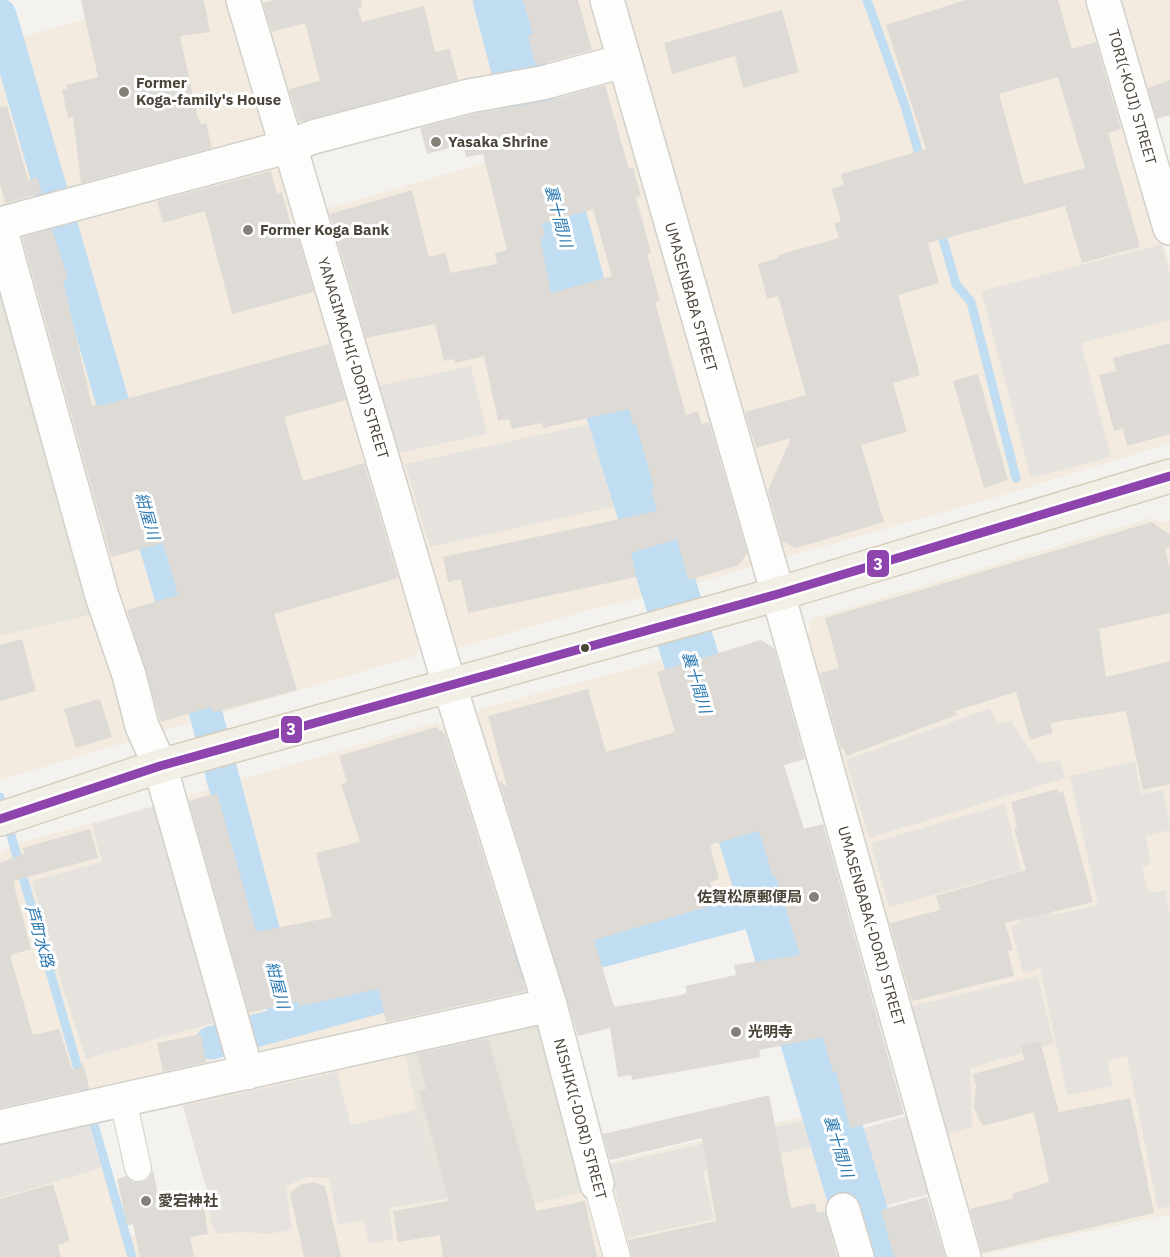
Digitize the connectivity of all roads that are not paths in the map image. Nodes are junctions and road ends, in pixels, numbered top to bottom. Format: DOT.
graph roads {
  1 [pos="243,0"];
  2 [pos="607,0"];
  3 [pos="1103,0"];
  4 [pos="623,61"];
  5 [pos="290,146"];
  6 [pos="0,224"];
  7 [pos="0,228"];
  8 [pos="1170,228"];
  9 [pos="1170,476"];
  10 [pos="778,594"];
  11 [pos="449,684"];
  12 [pos="160,766"];
  13 [pos="7,817"];
  14 [pos="546,993"];
  15 [pos="244,1064"];
  16 [pos="100,1104"];
  17 [pos="0,1126"];
  18 [pos="138,1168"];
  19 [pos="597,1184"];
  20 [pos="843,1210"];
  21 [pos="616,1257"];
  22 [pos="856,1257"];
  23 [pos="964,1257"];
  1 -- 5 [label="street, YANAGIMACHI(-DORI) STREET"];
  2 -- 4 [label="street, UMASENBABA STREET"];
  3 -- 8 [label="street, TORI(-KOJI) STREET"];
  4 -- 5 [label="street"];
  4 -- 10 [label="street, UMASENBABA STREET"];
  5 -- 6 [label="street"];
  5 -- 11 [label="street, YANAGIMACHI(-DORI) STREET"];
  7 -- 12 [label="street"];
  9 -- 10 [label="main road"];
  10 -- 11 [label="main road"];
  10 -- 23 [label="street, UMASENBABA(-DORI) STREET"];
  11 -- 12 [label="main road"];
  11 -- 14 [label="street, NISHIKI(-DORI) STREET"];
  12 -- 13 [label="main road"];
  12 -- 15 [label="street"];
  14 -- 15 [label="street"];
  14 -- 19 [label="street, NISHIKI(-DORI) STREET"];
  15 -- 16 [label="street"];
  16 -- 17 [label="street"];
  16 -- 18 [label="street"];
  19 -- 21 [label="street, NISHIKI(-DORI) STREET"];
  20 -- 22 [label="street"];
}
